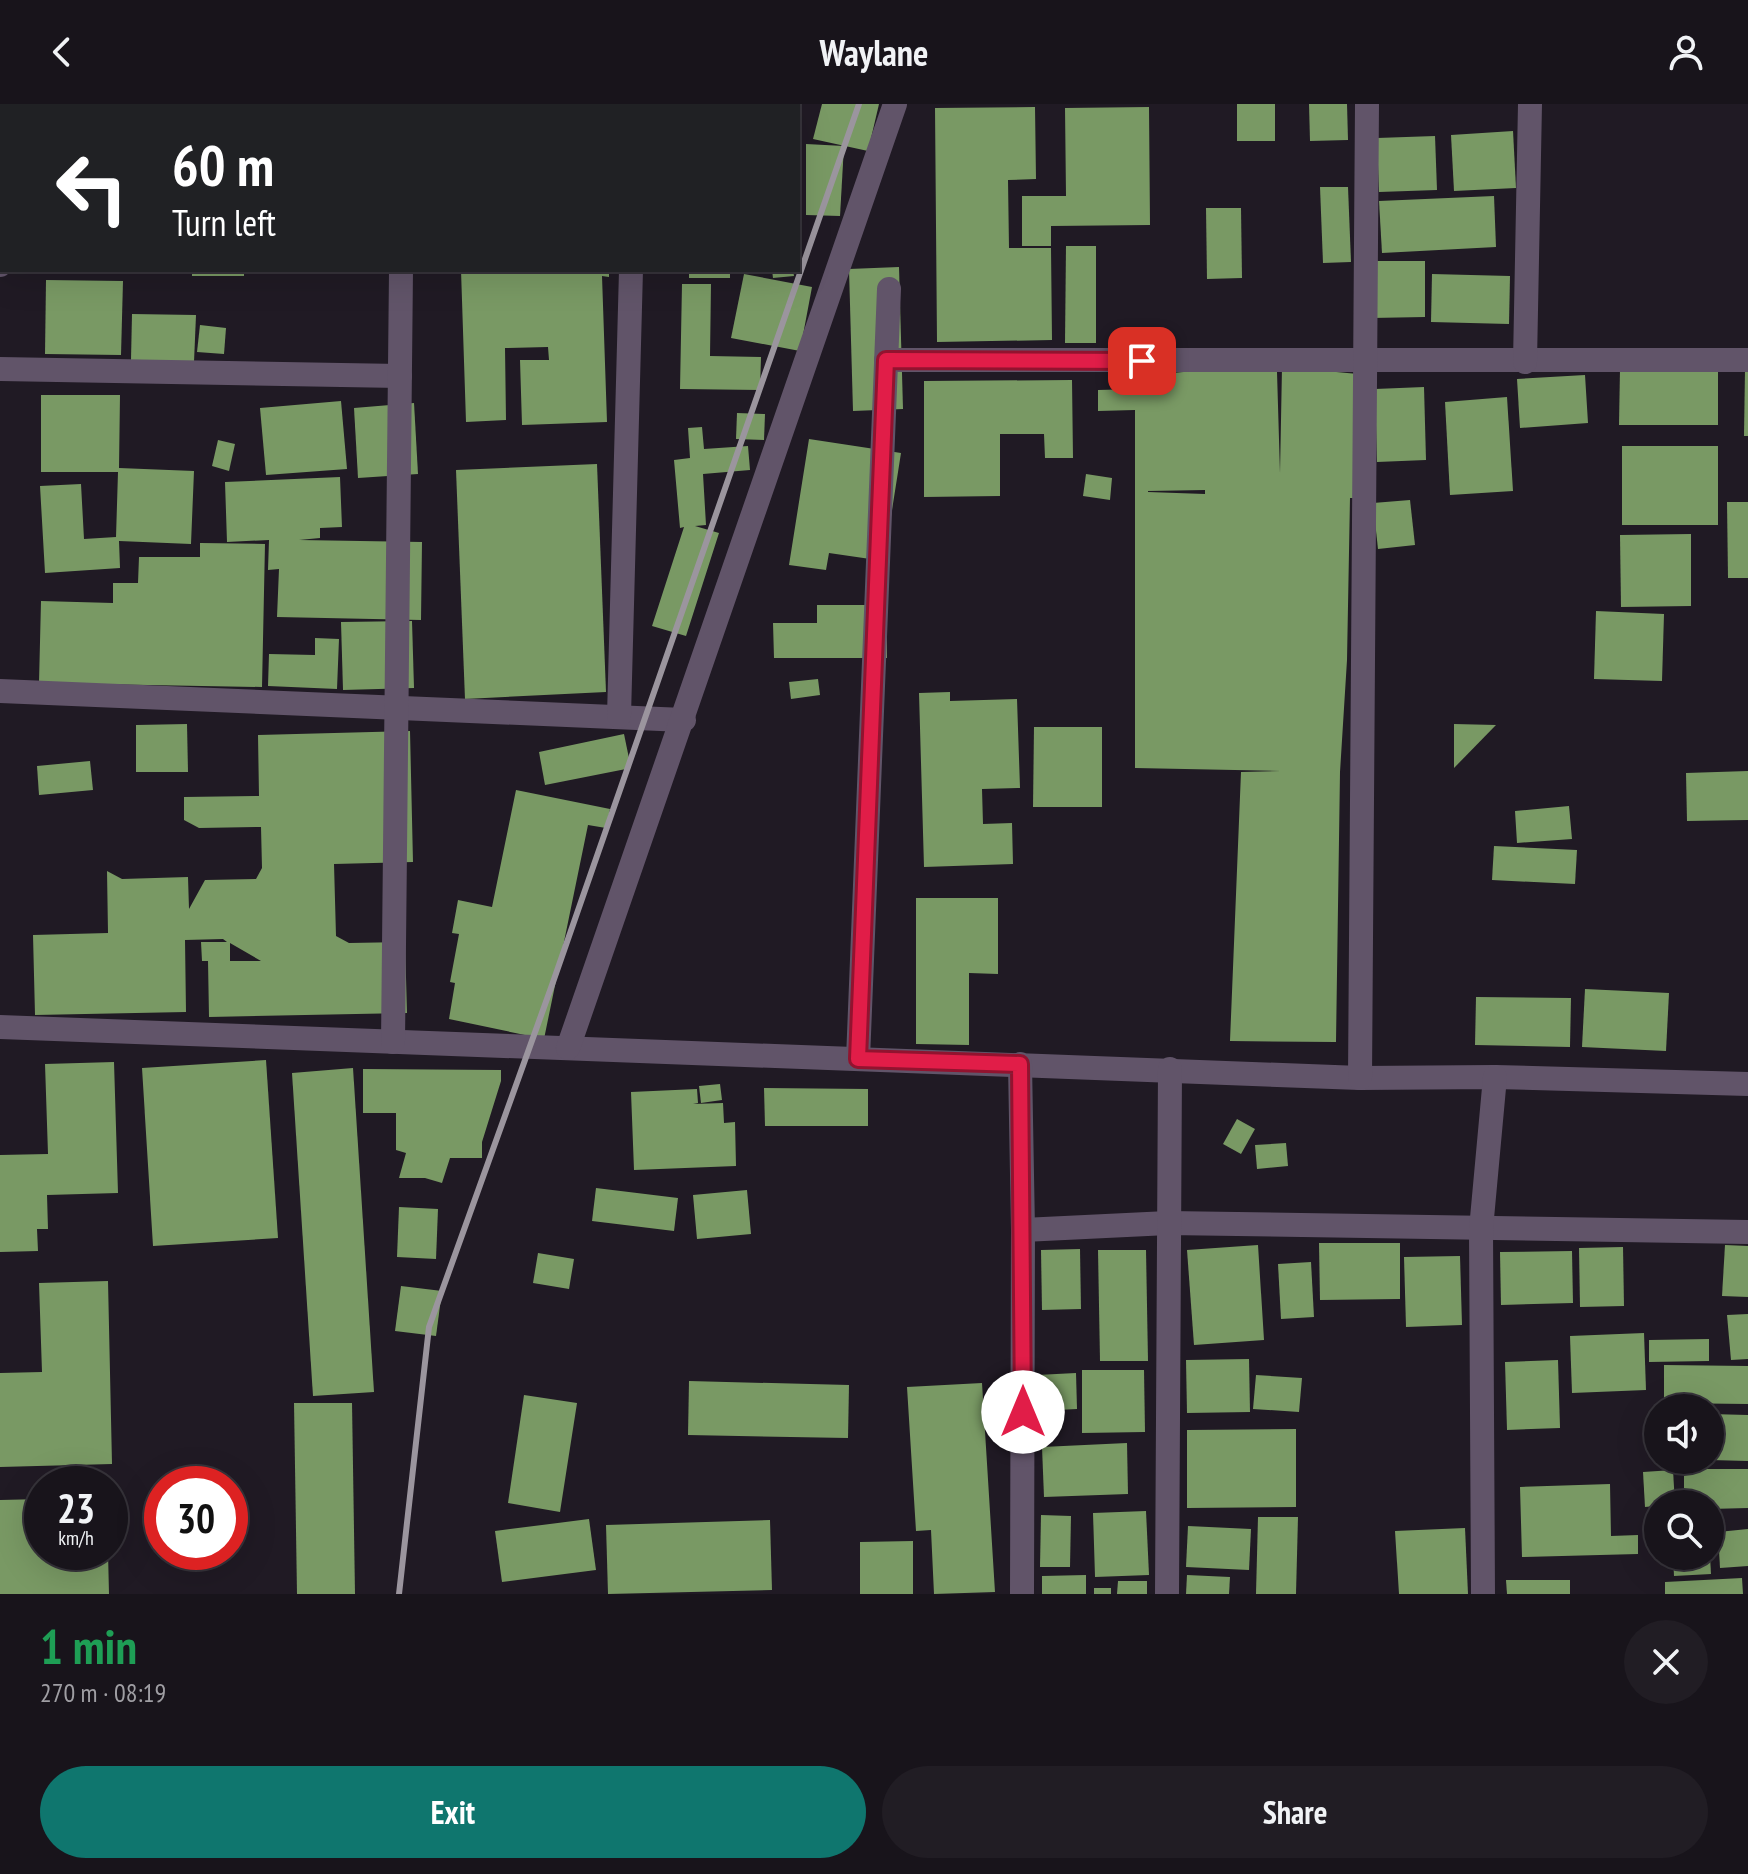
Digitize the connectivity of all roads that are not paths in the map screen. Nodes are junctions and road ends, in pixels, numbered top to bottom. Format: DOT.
graph roads {
  1 [pos="895,104"];
  2 [pos="1367,104"];
  3 [pos="1530,104"];
  4 [pos="401,272"];
  5 [pos="631,272"];
  6 [pos="889,289"];
  7 [pos="886,360"];
  8 [pos="1748,360"];
  9 [pos="1365,361"];
  10 [pos="1525,362"];
  11 [pos="0,369"];
  12 [pos="400,376"];
  13 [pos="0,691"];
  14 [pos="398,708"];
  15 [pos="619,716"];
  16 [pos="684,720"];
  17 [pos="0,1027"];
  18 [pos="393,1042"];
  19 [pos="568,1048"];
  20 [pos="858,1059"];
  21 [pos="1020,1064"];
  22 [pos="1170,1069"];
  23 [pos="1495,1077"];
  24 [pos="1360,1078"];
  25 [pos="1748,1084"];
  26 [pos="1168,1223"];
  27 [pos="1481,1229"];
  28 [pos="1023,1230"];
  29 [pos="1748,1232"];
  30 [pos="1022,1594"];
  31 [pos="1167,1594"];
  32 [pos="1483,1594"];
  1 -- 16 [label="street"];
  2 -- 9 [label="street"];
  3 -- 10 [label="street"];
  4 -- 12 [label="street"];
  5 -- 15 [label="street"];
  6 -- 7 [label="street"];
  7 -- 9 [label="street"];
  7 -- 20 [label="street"];
  8 -- 10 [label="street"];
  9 -- 10 [label="street"];
  9 -- 24 [label="street"];
  11 -- 12 [label="street"];
  12 -- 14 [label="street"];
  13 -- 14 [label="street"];
  14 -- 15 [label="street"];
  14 -- 18 [label="street"];
  15 -- 16 [label="street"];
  16 -- 19 [label="street"];
  17 -- 18 [label="street"];
  18 -- 19 [label="street"];
  19 -- 20 [label="street"];
  20 -- 21 [label="street"];
  21 -- 22 [label="street"];
  21 -- 28 [label="street"];
  22 -- 24 [label="street"];
  22 -- 26 [label="street"];
  23 -- 24 [label="street"];
  23 -- 25 [label="street"];
  23 -- 27 [label="street"];
  26 -- 27 [label="street"];
  26 -- 28 [label="street"];
  26 -- 31 [label="street"];
  27 -- 29 [label="street"];
  27 -- 32 [label="street"];
  28 -- 30 [label="street"];
}
